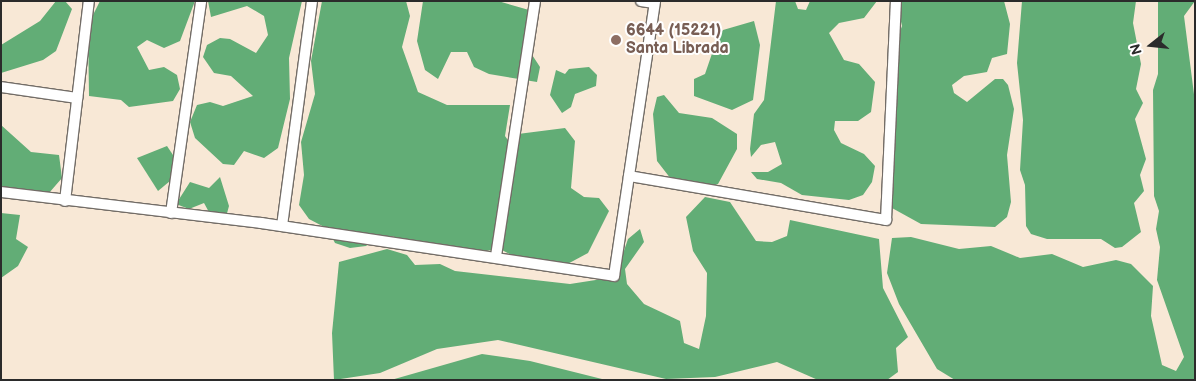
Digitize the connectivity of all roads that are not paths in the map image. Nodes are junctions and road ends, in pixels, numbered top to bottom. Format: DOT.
graph roads {
  1 [pos="89,1"];
  2 [pos="201,1"];
  3 [pos="312,1"];
  4 [pos="535,1"];
  5 [pos="641,1"];
  6 [pos="896,1"];
  7 [pos="655,2"];
  8 [pos="1,87"];
  9 [pos="77,98"];
  10 [pos="629,176"];
  11 [pos="1,192"];
  12 [pos="65,201"];
  13 [pos="171,213"];
  14 [pos="282,226"];
  15 [pos="496,256"];
  1 -- 9 [label="street"];
  2 -- 13 [label="street"];
  3 -- 14 [label="street"];
  4 -- 15 [label="street"];
  5 -- 7 [label="street"];
  6 -- 10 [label="street"];
  7 -- 10 [label="street"];
  8 -- 9 [label="street"];
  9 -- 12 [label="street"];
  10 -- 15 [label="street"];
  11 -- 12 [label="street"];
  12 -- 13 [label="street"];
  13 -- 14 [label="street"];
  14 -- 15 [label="street"];
}
